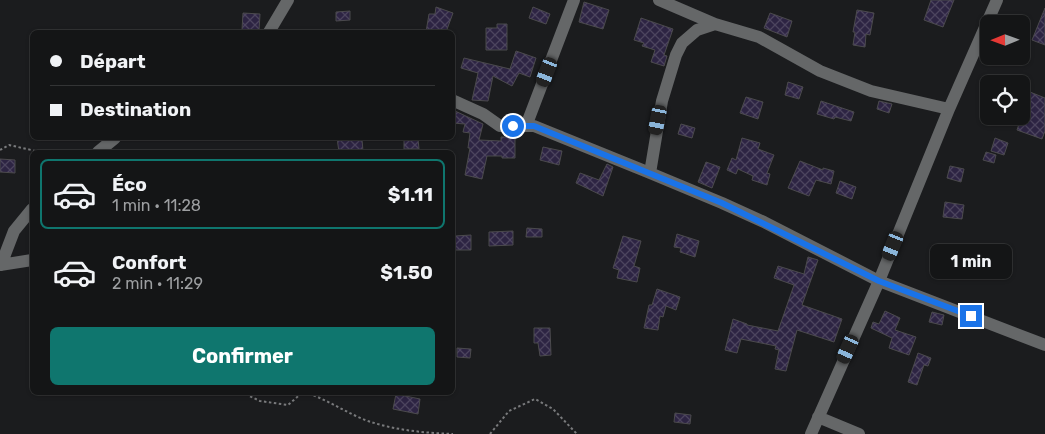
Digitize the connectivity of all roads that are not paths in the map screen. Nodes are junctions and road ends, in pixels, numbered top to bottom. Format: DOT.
graph roads {
  1 [pos="288,0"];
  2 [pos="574,0"];
  3 [pos="659,0"];
  4 [pos="997,0"];
  5 [pos="684,6"];
  6 [pos="715,24"];
  7 [pos="274,30"];
  8 [pos="455,101"];
  9 [pos="948,109"];
  10 [pos="526,126"];
  11 [pos="113,140"];
  12 [pos="100,150"];
  13 [pos="650,173"];
  14 [pos="30,212"];
  15 [pos="30,260"];
  16 [pos="0,265"];
  17 [pos="879,281"];
  18 [pos="1045,345"];
  19 [pos="818,417"];
  20 [pos="811,434"];
  21 [pos="859,434"];
  1 -- 7 [label="street"];
  2 -- 10 [label="street"];
  3 -- 5 [label="street"];
  4 -- 9 [label="street"];
  5 -- 6 [label="street"];
  6 -- 9 [label="street"];
  6 -- 13 [label="street"];
  8 -- 10 [label="street"];
  9 -- 17 [label="street"];
  10 -- 13 [label="street"];
  11 -- 12 [label="street"];
  13 -- 17 [label="street"];
  14 -- 16 [label="street"];
  15 -- 16 [label="street"];
  17 -- 18 [label="street"];
  17 -- 19 [label="street"];
  19 -- 20 [label="street"];
  19 -- 21 [label="street"];
}
